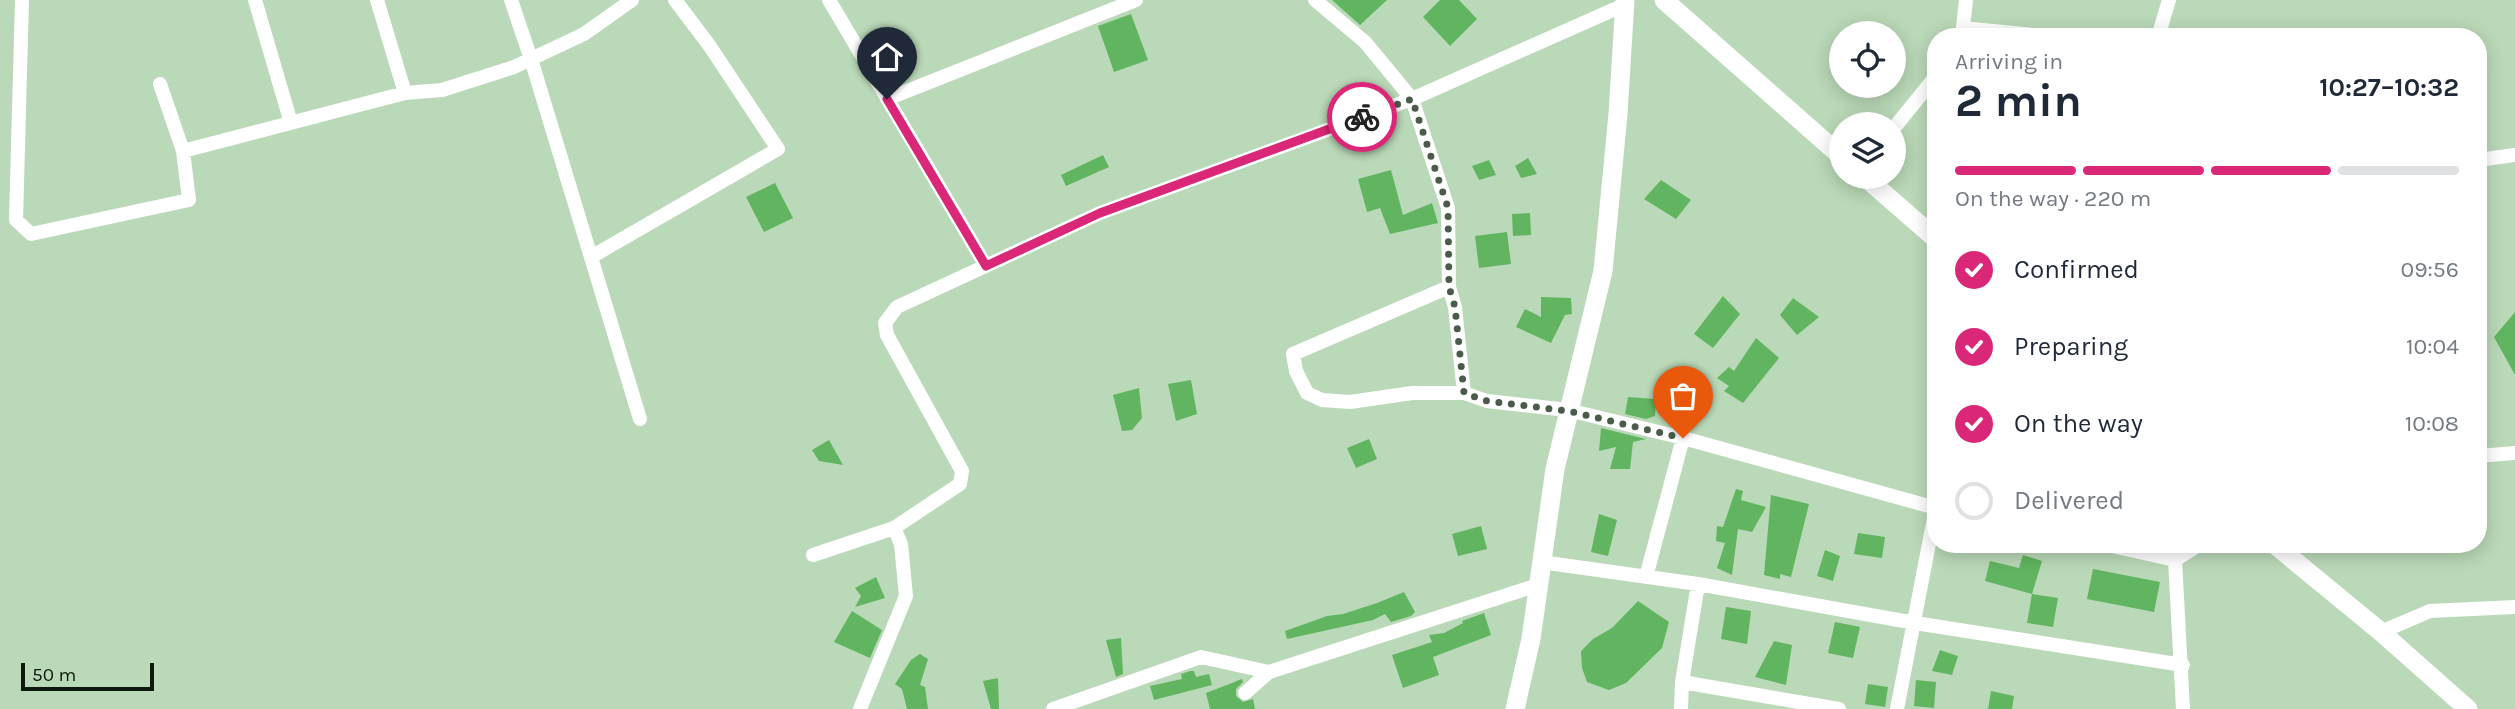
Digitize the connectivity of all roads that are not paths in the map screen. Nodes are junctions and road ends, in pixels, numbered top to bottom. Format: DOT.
graph roads {
  1 [pos="22,0"];
  2 [pos="256,0"];
  3 [pos="377,0"];
  4 [pos="511,0"];
  5 [pos="632,0"];
  6 [pos="675,0"];
  7 [pos="829,0"];
  8 [pos="1136,0"];
  9 [pos="1315,0"];
  10 [pos="1664,0"];
  11 [pos="1966,0"];
  12 [pos="2169,0"];
  13 [pos="1624,3"];
  14 [pos="1962,28"];
  15 [pos="2161,28"];
  16 [pos="531,59"];
  17 [pos="160,84"];
  18 [pos="1927,87"];
  19 [pos="405,93"];
  20 [pos="887,99"];
  21 [pos="1412,99"];
  22 [pos="1906,113"];
  23 [pos="291,123"];
  24 [pos="1829,145"];
  25 [pos="183,151"];
  26 [pos="2515,155"];
  27 [pos="2487,159"];
  28 [pos="1879,189"];
  29 [pos="1927,231"];
  30 [pos="591,257"];
  31 [pos="986,266"];
  32 [pos="1449,287"];
  33 [pos="1464,393"];
  34 [pos="1568,411"];
  35 [pos="640,419"];
  36 [pos="1683,438"];
  37 [pos="2515,453"];
  38 [pos="2487,456"];
  39 [pos="1927,506"];
  40 [pos="894,528"];
  41 [pos="1928,553"];
  42 [pos="2144,553"];
  43 [pos="2186,553"];
  44 [pos="2285,553"];
  45 [pos="813,555"];
  46 [pos="2175,560"];
  47 [pos="1541,562"];
  48 [pos="1646,577"];
  49 [pos="1698,584"];
  50 [pos="1538,585"];
  51 [pos="2515,607"];
  52 [pos="1915,623"];
  53 [pos="2381,632"];
  54 [pos="2183,665"];
  55 [pos="1269,672"];
  56 [pos="1682,682"];
  57 [pos="1245,693"];
  58 [pos="860,709"];
  59 [pos="1053,709"];
  60 [pos="1515,709"];
  61 [pos="1681,709"];
  62 [pos="1839,709"];
  63 [pos="1898,709"];
  64 [pos="2183,709"];
  65 [pos="2468,709"];
  1 -- 25 [label="street"];
  2 -- 23 [label="street"];
  3 -- 19 [label="street"];
  4 -- 16 [label="street"];
  5 -- 16 [label="street"];
  6 -- 30 [label="street"];
  7 -- 20 [label="street"];
  8 -- 20 [label="street"];
  9 -- 21 [label="street"];
  10 -- 24 [label="street"];
  11 -- 14 [label="street"];
  12 -- 15 [label="street"];
  13 -- 21 [label="street"];
  13 -- 34 [label="street"];
  16 -- 19 [label="street"];
  16 -- 30 [label="street"];
  17 -- 25 [label="street"];
  18 -- 22 [label="street"];
  19 -- 23 [label="street"];
  20 -- 31 [label="street"];
  21 -- 31 [label="street"];
  21 -- 32 [label="street"];
  23 -- 25 [label="street"];
  26 -- 27 [label="street"];
  28 -- 29 [label="street"];
  30 -- 35 [label="street"];
  31 -- 40 [label="street"];
  32 -- 33 [label="street"];
  32 -- 33 [label="street"];
  33 -- 34 [label="street"];
  34 -- 36 [label="street"];
  34 -- 47 [label="street"];
  36 -- 39 [label="street"];
  36 -- 48 [label="street"];
  37 -- 38 [label="street"];
  40 -- 45 [label="street"];
  40 -- 58 [label="street"];
  41 -- 52 [label="street"];
  42 -- 46 [label="street"];
  43 -- 46 [label="street"];
  44 -- 53 [label="street"];
  46 -- 54 [label="street"];
  47 -- 48 [label="street"];
  47 -- 50 [label="street"];
  48 -- 49 [label="street"];
  49 -- 52 [label="street"];
  49 -- 56 [label="street"];
  50 -- 55 [label="street"];
  50 -- 60 [label="street"];
  51 -- 53 [label="street"];
  52 -- 54 [label="street"];
  52 -- 63 [label="street"];
  53 -- 65 [label="street"];
  54 -- 64 [label="street"];
  55 -- 57 [label="street"];
  55 -- 59 [label="street"];
  56 -- 61 [label="street"];
  56 -- 62 [label="street"];
}
